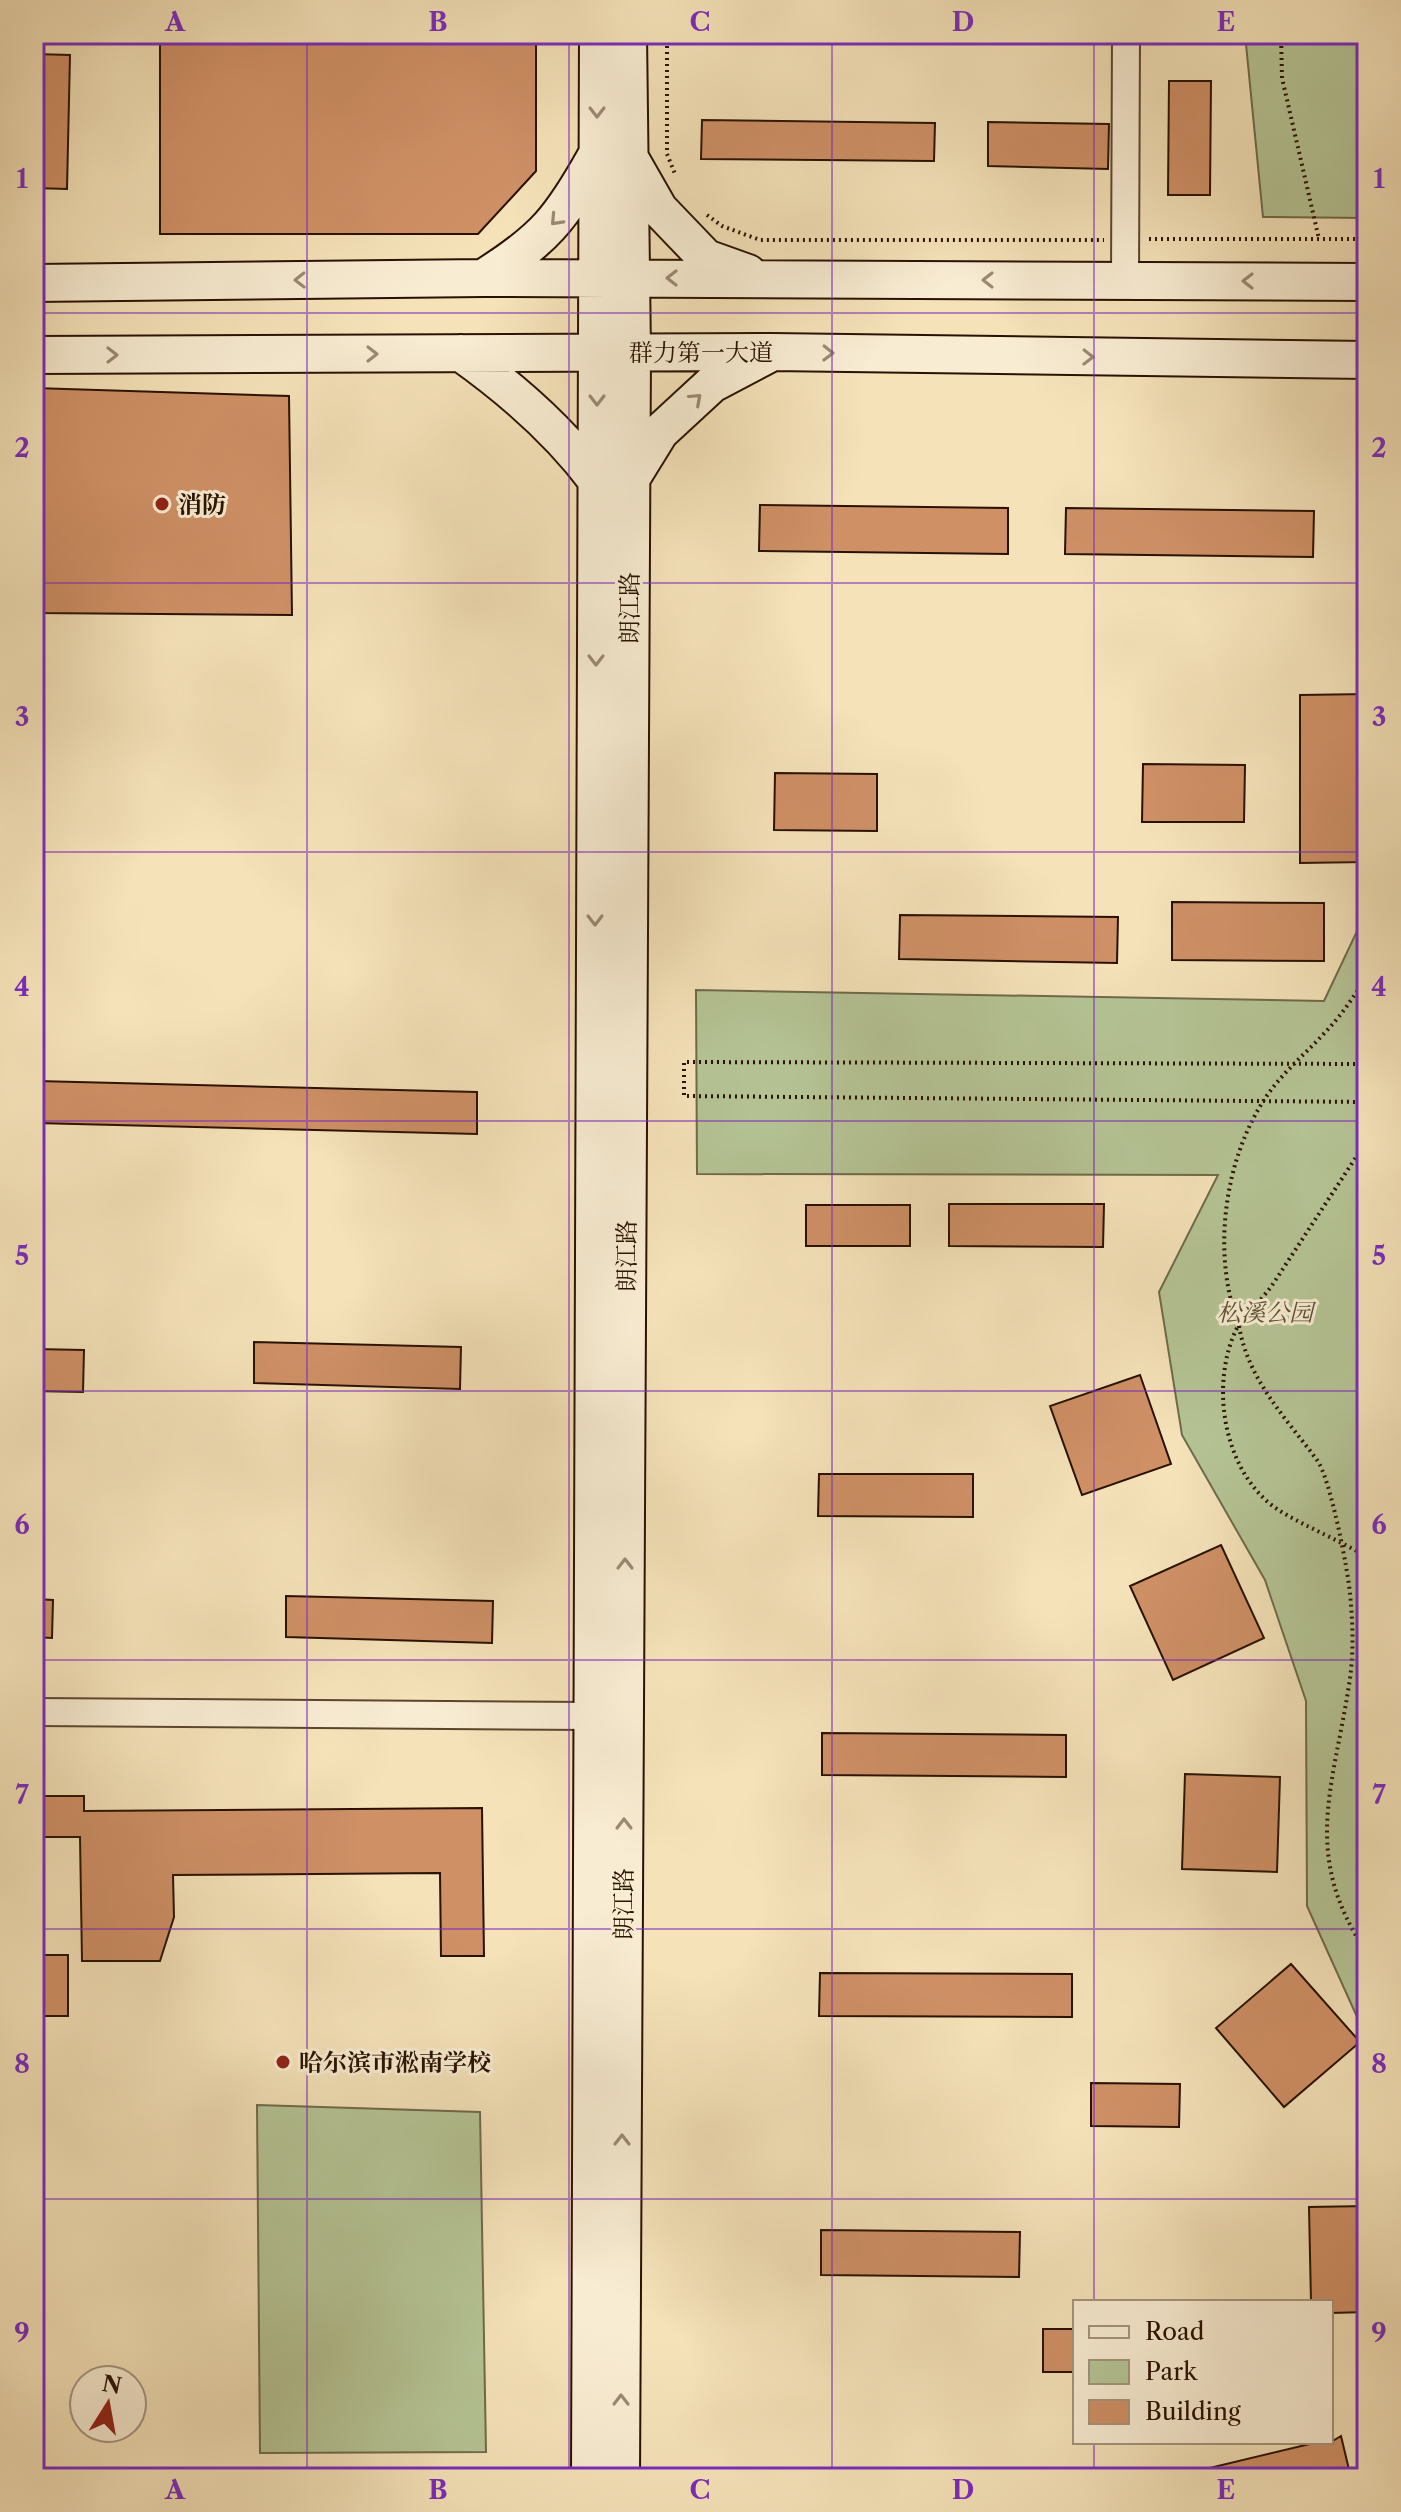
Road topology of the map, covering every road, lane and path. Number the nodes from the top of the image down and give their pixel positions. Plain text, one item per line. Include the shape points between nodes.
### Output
1 (598, 34) edge
2 (628, 34) edge
3 (667, 34) edge
4 (1126, 34) edge
5 (1281, 34) edge
6 (612, 154) junction
7 (678, 183) dead end
8 (698, 208) dead end
9 (1319, 239) junction
10 (1367, 239) edge
11 (1124, 240) junction
12 (483, 278) junction
13 (614, 278) junction
14 (764, 279) junction
15 (1125, 280) junction
16 (1367, 282) edge
17 (34, 283) edge
18 (615, 352) junction
19 (772, 352) junction
20 (461, 353) junction
21 (34, 355) edge
22 (1350, 360) edge
23 (613, 481) junction
24 (1367, 977) edge
25 (1295, 1063) junction
26 (1367, 1064) edge
27 (1264, 1100) junction
28 (1367, 1102) edge
29 (1367, 1138) edge
30 (1362, 1148) junction
31 (1367, 1207) edge
32 (1239, 1326) junction
33 (1338, 1539) junction
34 (1367, 1557) edge
35 (34, 1712) edge
36 (592, 1716) junction
37 (1367, 1953) edge
38 (590, 2478) edge
39 (621, 2478) edge

1 -> 6 main road, 朗江路
2 - 6 main road, 朗江路
3 - 7 path via 667,154
4 - 11 street
5 - 9 path via 1282,78
6 -> 12 main road via 529,249
6 - 13 main road, 朗江路
6 - 14 main road via 706,258
8 - 11 path via 722,226 760,240
9 - 10 path
9 - 11 path
11 - 15 street
12 - 13 main road
12 -> 17 main road
14 -> 13 main road
13 - 18 main road, 朗江路
15 -> 14 main road
16 -> 15 main road
18 - 19 main road, 群力第一大道
18 - 20 main road, 群力第一大道
18 - 23 main road, 朗江路
19 -> 22 main road, 群力第一大道
23 -> 19 main road via 712,384
21 -> 20 main road, 群力第一大道
20 - 23 main road
23 -> 36 main road, 朗江路
39 -> 23 main road, 朗江路
24 - 25 path via 1332,1026
25 - 26 path
25 - 27 path
25 - 27 path via 684,1062 684,1096
27 - 28 path
27 - 32 path via 1243,1145 1222,1238 1229,1300
29 - 30 path
30 - 31 path
30 - 32 path via 1271,1287
32 - 33 path via 1253,1369 1273,1405 1319,1461
32 - 33 path via 1226,1351 1222,1394 1244,1471 1280,1510
33 - 34 path
33 - 37 path via 1350,1592 1352,1651 1328,1792 1327,1846 1335,1893
35 - 36 street
36 - 38 main road, 朗江路

